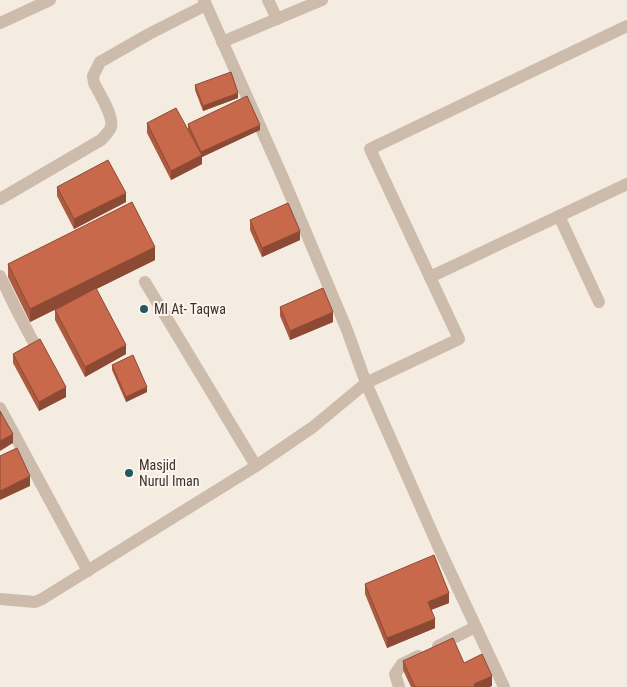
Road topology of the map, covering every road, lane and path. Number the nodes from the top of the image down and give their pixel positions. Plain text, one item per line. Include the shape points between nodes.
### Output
1 (50, 0) edge
2 (268, 0) edge
3 (322, 0) edge
4 (205, 3) edge
5 (277, 18) junction
6 (0, 23) edge
7 (627, 26) edge
8 (222, 42) junction
9 (627, 184) edge
10 (0, 199) edge
11 (559, 216) junction
12 (0, 276) edge
13 (430, 277) junction
14 (145, 282) dead end
15 (599, 302) dead end
16 (34, 343) edge
17 (366, 383) junction
18 (0, 408) edge
19 (256, 466) junction
20 (88, 571) junction
21 (0, 599) edge
22 (476, 627) junction
23 (399, 687) edge
24 (504, 687) edge

1 - 6 street
2 - 5 street
3 - 5 street
4 - 8 street
4 - 10 street via 100,62 93,76 112,120 107,134
5 - 8 street
7 - 13 street via 370,149
8 - 17 street via 283,178
9 - 11 street
11 - 13 street
11 - 15 street
12 - 16 street
13 - 17 street via 460,338
14 - 19 street
17 - 19 street via 313,427
17 - 22 street
18 - 20 street
19 - 20 street
20 - 21 street via 35,602
22 - 23 street via 402,664 394,674
22 - 24 street

